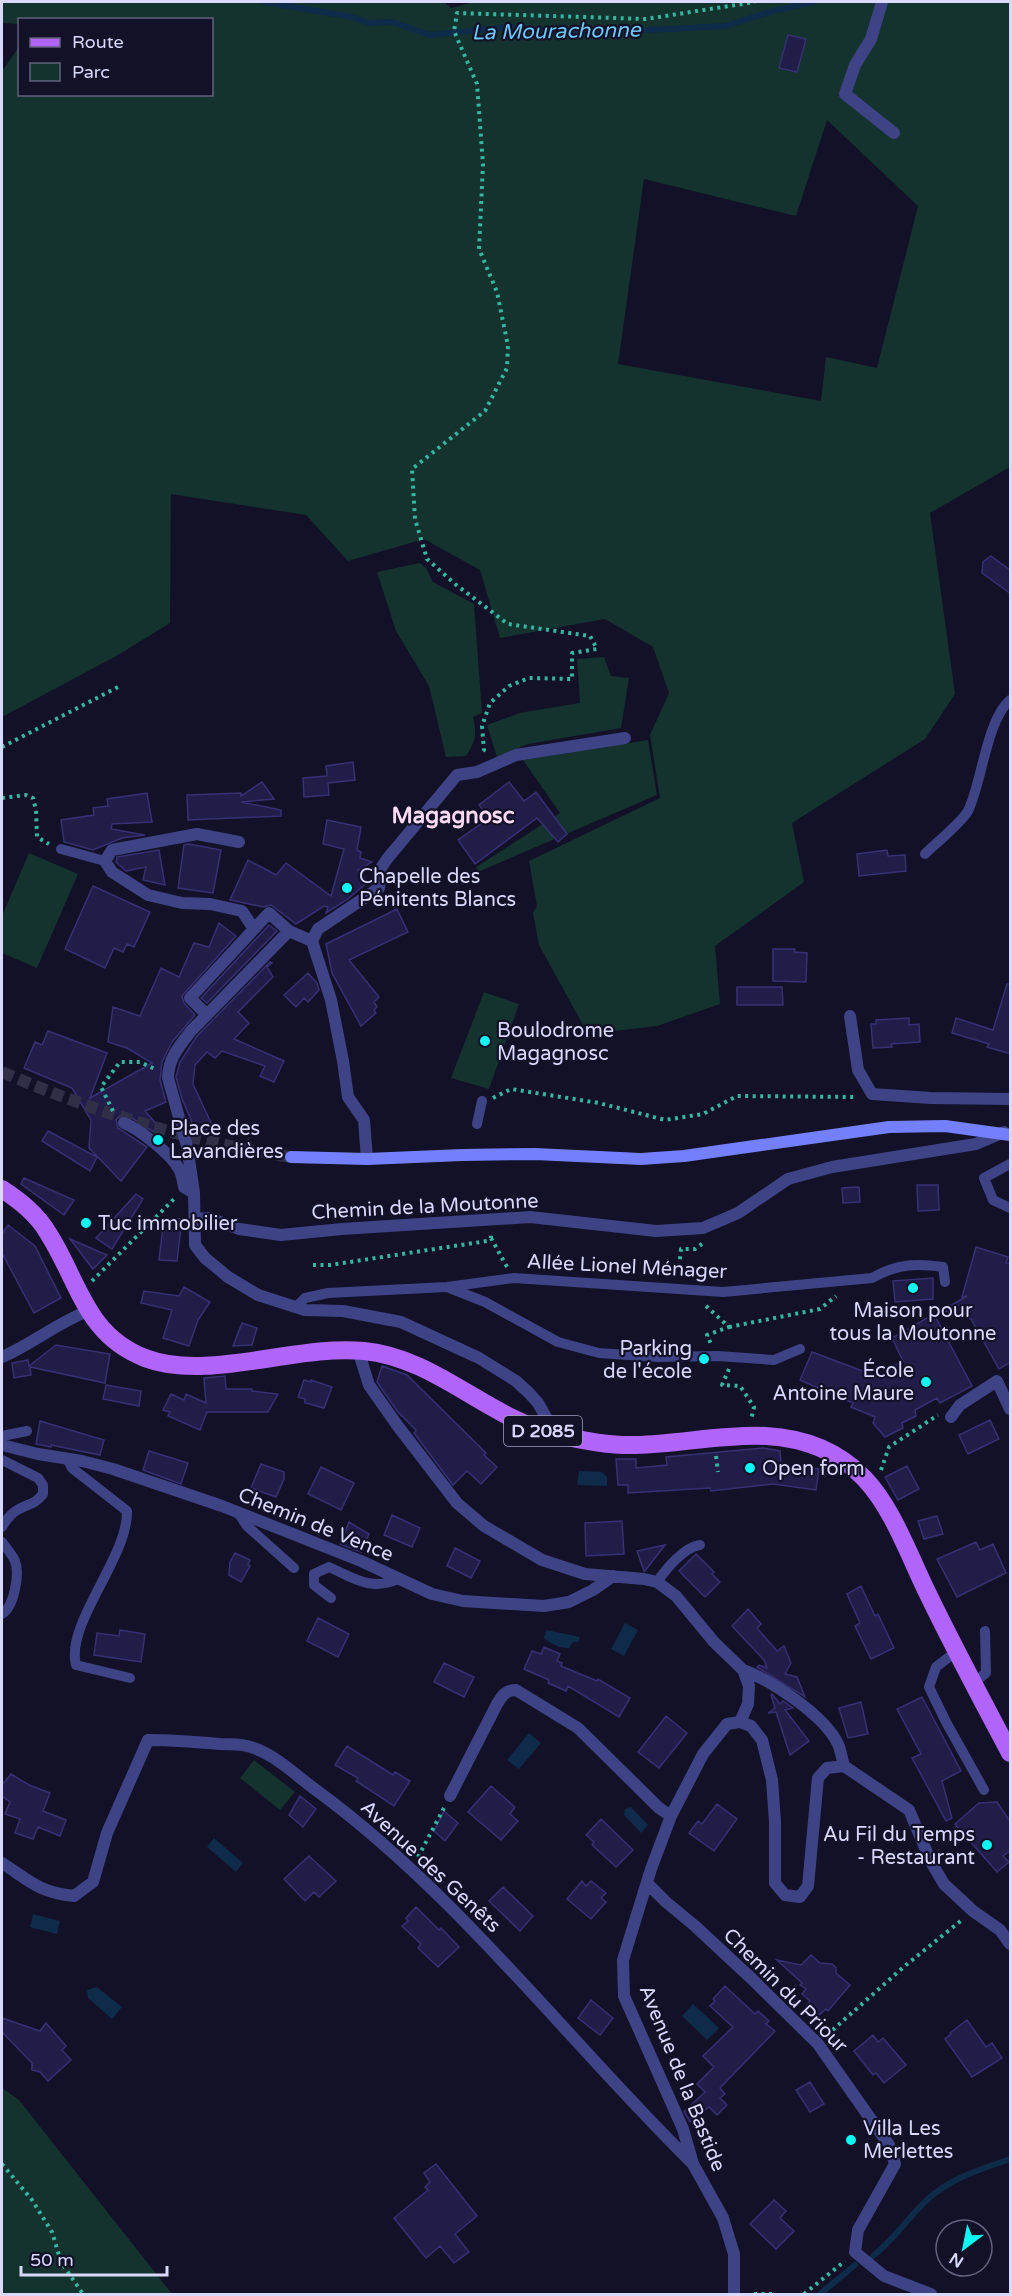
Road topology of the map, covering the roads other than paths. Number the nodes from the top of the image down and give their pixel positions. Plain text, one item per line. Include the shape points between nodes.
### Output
1 (882, 2) edge
2 (894, 133) dead end
3 (1011, 700) edge
4 (625, 738) dead end
5 (239, 842) dead end
6 (61, 849) road end
7 (925, 854) dead end
8 (105, 861) junction
9 (254, 929) junction
10 (289, 930) junction
11 (312, 940) junction
12 (207, 1015) junction
13 (850, 1016) dead end
14 (1011, 1099) edge
15 (482, 1101) dead end
16 (123, 1123) dead end
17 (477, 1124) road end
18 (1007, 1133) edge
19 (291, 1157) tunnel mouth
20 (367, 1159) junction
21 (1011, 1164) edge
22 (2, 1189) edge
23 (189, 1190) junction
24 (1011, 1208) edge
25 (194, 1219) junction
26 (945, 1282) dead end
27 (447, 1287) junction
28 (295, 1308) junction
29 (88, 1311) junction
30 (800, 1349) dead end
31 (358, 1350) junction
32 (2, 1357) edge
33 (1011, 1409) edge
34 (951, 1418) dead end
35 (27, 1431) dead end
36 (556, 1435) junction
37 (2, 1436) edge
38 (2, 1445) edge
39 (67, 1458) junction
40 (2, 1460) edge
41 (239, 1514) junction
42 (2, 1527) edge
43 (2, 1542) edge
44 (700, 1545) dead end
45 (294, 1568) dead end
46 (613, 1576) junction
47 (399, 1579) junction
48 (657, 1582) junction
49 (331, 1598) dead end
50 (2, 1614) edge
51 (986, 1631) dead end
52 (957, 1651) junction
53 (742, 1670) junction
54 (130, 1678) dead end
55 (973, 1683) junction
56 (740, 1722) junction
57 (1011, 1753) edge
58 (844, 1766) junction
59 (984, 1790) dead end
60 (450, 1797) road end
61 (671, 1816) junction
62 (2, 1863) edge
63 (648, 1884) junction
64 (1011, 1944) edge
65 (693, 2164) junction
66 (734, 2295) edge
67 (931, 2295) edge

1 - 2 street via 871,39 855,65 845,94
3 - 7 lane via 1002,708 967,813
4 - 11 street via 516,755 477,772 457,775 387,859 381,868 379,888 318,929
5 - 8 street via 197,834 112,850
6 - 8 lane
8 - 9 street via 112,873 147,895 242,911
9 - 10 street via 269,912
9 - 12 street via 190,998
10 - 11 street
10 - 12 street
11 - 20 street via 330,1000 348,1096 364,1120
12 - 23 street via 178,1047 168,1067 187,1146
13 - 14 street via 858,1070 872,1094
15 - 17 lane
16 - 23 street via 154,1142 179,1168
18 - 20 main road via 945,1126 889,1126 641,1159 535,1154
18 - 25 street, Chemin de la Moutonne via 976,1144 832,1167 788,1179 738,1213 703,1228 656,1231 530,1216 281,1235 239,1229 210,1218
19 - 20 main road
21 - 24 lane via 984,1178 993,1200
22 - 29 main road, D 2085 via 47,1230
23 - 25 street
25 - 28 street via 195,1245 205,1257 258,1295
26 - 27 lane, Allée Lionel Ménager via 943,1267 918,1263 889,1269 872,1278 723,1292 514,1278
27 - 28 lane, Allée Lionel Ménager via 328,1293 305,1298
27 - 30 lane via 485,1302 558,1342 599,1353 774,1360
28 - 36 street via 343,1311 401,1322 479,1358 529,1393
29 - 31 main road, D 2085 via 103,1332 130,1351 176,1365
29 - 32 street
31 - 36 main road, D 2085 via 388,1354 416,1365 534,1428
31 - 46 street via 369,1385 457,1503 484,1526 543,1560 585,1574
33 - 34 street via 997,1381 960,1405
35 - 37 lane
36 - 52 main road, D 2085 via 638,1445 767,1436 799,1439 831,1452 863,1477 882,1501
38 - 39 street, Chemin de Vence
39 - 41 street, Chemin de Vence via 113,1469
39 - 54 lane via 72,1468 127,1511 127,1524 86,1615 73,1655 76,1665
40 - 42 lane via 38,1478 43,1485 43,1494 36,1503 14,1512
41 - 45 lane
41 - 47 street, Chemin de Vence
43 - 50 lane via 16,1563 16,1591
44 - 48 lane via 692,1546
46 - 47 street, Chemin de Vence via 569,1602 544,1606 463,1601 432,1594
46 - 48 street
47 - 49 lane via 384,1586 365,1583 329,1567 314,1574 314,1585
48 - 53 street via 676,1596
51 - 55 lane via 986,1673
52 - 55 main road, D 2085
52 - 59 lane via 936,1667 929,1686
53 - 56 street via 749,1686 748,1704
53 - 58 street via 760,1676 816,1716 837,1742
55 - 57 main road, D 2085
56 - 58 street via 751,1726 762,1740 772,1780 775,1883 785,1895 800,1897 808,1886 818,1778 827,1768
56 - 61 street, Avenue de la Bastide via 727,1724 703,1754
58 - 64 street via 909,1810 944,1884 1000,1930
60 - 61 street via 497,1704 509,1690 516,1690 578,1728 658,1808
61 - 63 street, Avenue de la Bastide
62 - 65 street, Avenue des Genêts via 38,1888 74,1896 93,1882 108,1833 148,1740 248,1746 274,1759 358,1821 412,1869
63 - 65 street, Avenue de la Bastide via 623,1960 624,1996 683,2129
63 - 67 street, Chemin du Priour via 818,2044 889,2145 895,2164 858,2230 855,2252 884,2276
65 - 66 street, Avenue de la Bastide via 723,2218 734,2254

